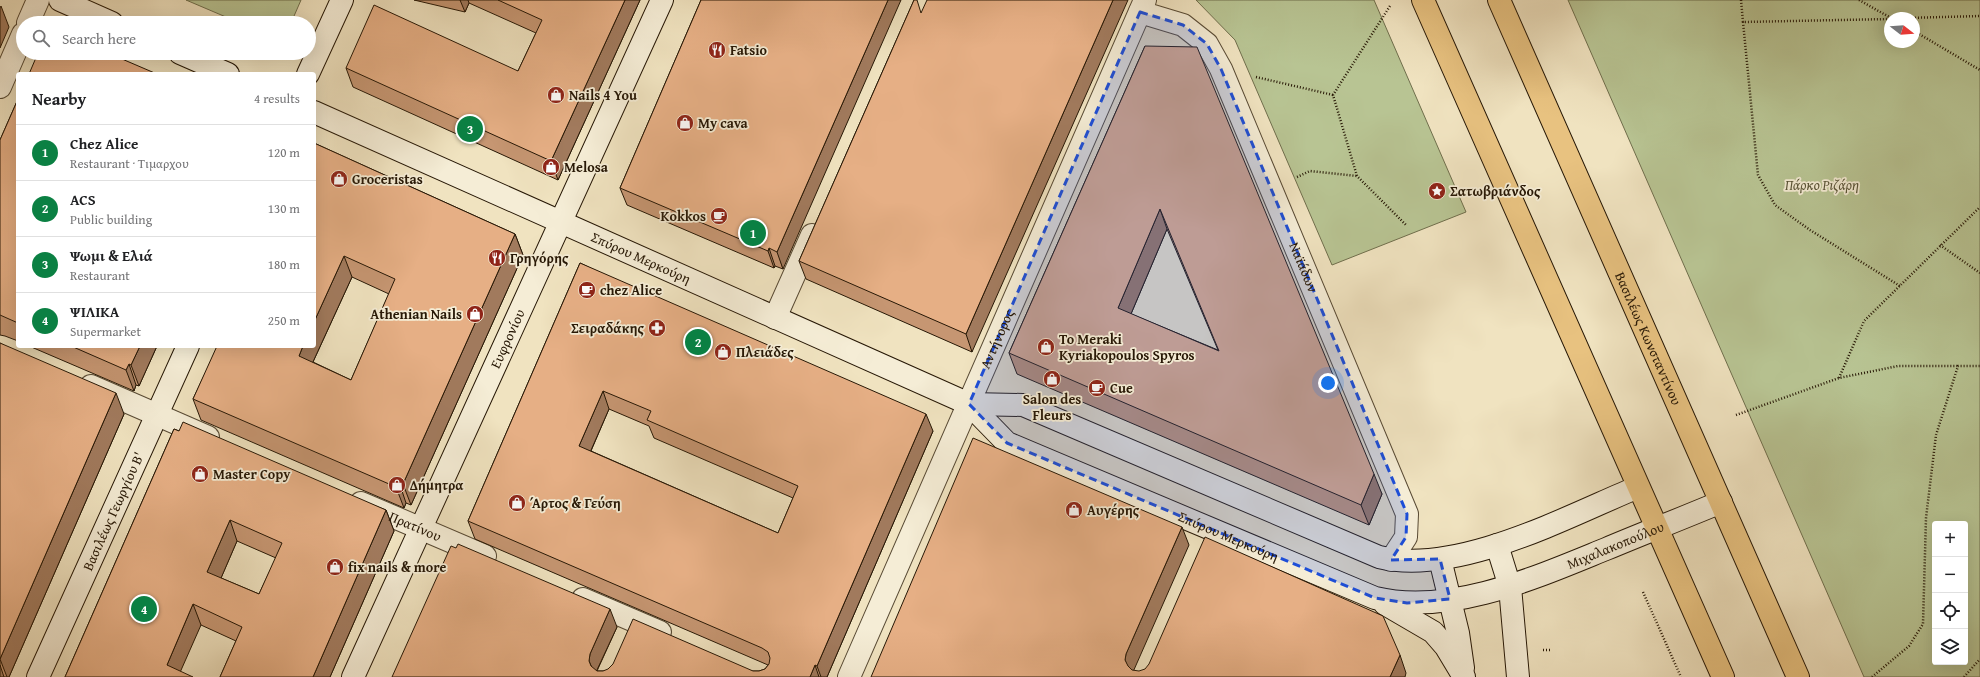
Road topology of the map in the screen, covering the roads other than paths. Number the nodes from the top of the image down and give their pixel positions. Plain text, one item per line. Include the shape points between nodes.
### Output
1 (38, 0) edge
2 (60, 0) edge
3 (342, 0) edge
4 (662, 0) edge
5 (1423, 0) edge
6 (1499, 0) edge
7 (1142, 6) edge
8 (31, 16) edge
9 (96, 16) edge
10 (16, 50) edge
11 (316, 57) edge
12 (196, 60) edge
13 (314, 60) edge
14 (223, 72) edge
15 (309, 72) edge
16 (0, 87) edge
17 (316, 113) edge
18 (821, 214) edge
19 (560, 222) junction
20 (776, 318) junction
21 (187, 348) edge
22 (72, 378) edge
23 (968, 404) junction
24 (158, 415) junction
25 (224, 443) edge
26 (1638, 487) junction
27 (341, 494) edge
28 (1721, 502) junction
29 (421, 528) junction
30 (1657, 528) junction
31 (1210, 529) junction
32 (1497, 545) junction
33 (1201, 550) edge
34 (1440, 559) junction
35 (1391, 560) junction
36 (502, 564) edge
37 (1510, 588) junction
38 (568, 592) edge
39 (1375, 598) junction
40 (1450, 599) junction
41 (633, 621) junction
42 (677, 640) edge
43 (624, 642) edge
44 (38, 677) edge
45 (353, 677) edge
46 (849, 677) edge
47 (1464, 677) edge
48 (1518, 677) edge
49 (1723, 677) edge
50 (1798, 677) edge

1 - 8 street
2 - 9 street
3 - 11 street
4 - 19 street, Ευφρονίου
5 - 26 main road
6 - 28 main road, Βασιλέως Κωνσταντίνου
7 - 23 street, Αντήνορος
7 - 35 street, Ναϊάδων via 1183,25 1207,44 1221,69 1407,514 1406,537
10 - 16 street
12 - 14 street
13 - 15 street
17 - 19 street, Σπύρου Μερκούρη
18 - 20 street
19 - 20 street, Σπύρου Μερκούρη
19 - 29 street, Ευφρονίου
20 - 23 street, Σπύρου Μερκούρη
21 - 24 street, Βασιλέως Γεωργίου Β'
22 - 24 street
23 - 31 street, Σπύρου Μερκούρη via 1007,443
23 - 35 street, Σπύρου Μερκούρη via 1023,405
23 - 46 street, Αντήνορος
24 - 25 street
24 - 44 street, Βασιλέως Γεωργίου Β'
26 - 30 main road
26 - 32 street
27 - 29 street, Πρατίνου
28 - 30 street, Μιχαλακοπούλου
28 - 50 main road, Βασιλέως Κωνσταντίνου
29 - 36 street, Πρατίνου
29 - 45 street, Ευφρονίου
30 - 37 street, Μιχαλακοπούλου
30 - 49 main road
31 - 33 street
31 - 39 street, Σπύρου Μερκούρη
32 - 34 street
32 - 37 street
34 - 35 street, Σπύρου Μερκούρη
34 - 40 street
37 - 40 street, Σπύρου Μερκούρη
37 - 48 street
38 - 41 street
39 - 40 street, Σπύρου Μερκούρη via 1394,603
39 - 47 street via 1433,632 1446,647
40 - 47 street
41 - 42 street
41 - 43 street

